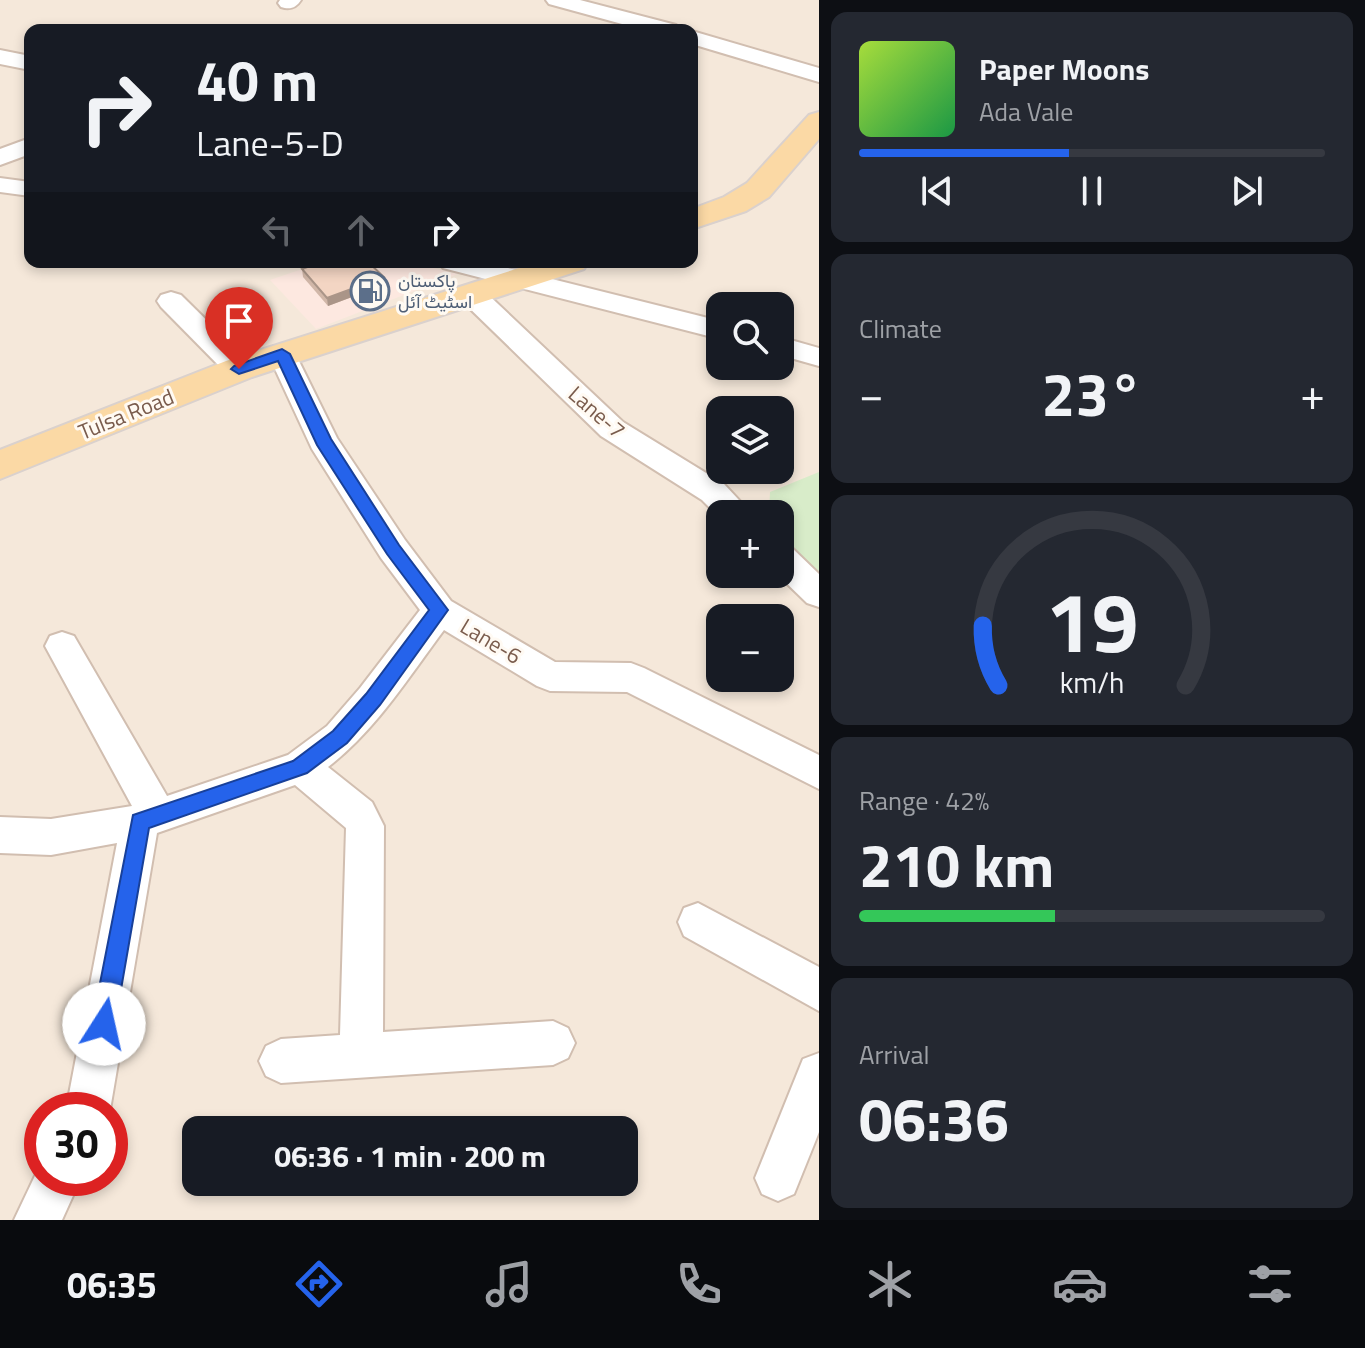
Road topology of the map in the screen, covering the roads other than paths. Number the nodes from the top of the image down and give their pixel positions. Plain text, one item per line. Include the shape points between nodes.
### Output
1 (556, 0) edge
2 (584, 0) edge
3 (641, 22) junction
4 (648, 24) edge
5 (698, 39) edge
6 (0, 57) edge
7 (24, 62) edge
8 (819, 75) edge
9 (819, 121) edge
10 (24, 148) edge
11 (0, 158) edge
12 (0, 185) edge
13 (24, 188) edge
14 (698, 218) edge
15 (498, 268) edge
16 (529, 272) edge
17 (471, 294) junction
18 (171, 301) dead end
19 (706, 326) edge
20 (794, 350) edge
21 (282, 354) junction
22 (819, 357) edge
23 (239, 369) junction
24 (0, 465) edge
25 (721, 500) edge
26 (794, 570) edge
27 (819, 594) edge
28 (439, 610) junction
29 (62, 646) dead end
30 (300, 767) junction
31 (819, 773) edge
32 (149, 819) junction
33 (0, 835) edge
34 (698, 922) dead end
35 (819, 990) edge
36 (553, 1043) dead end
37 (361, 1056) junction
38 (281, 1061) dead end
39 (819, 1075) edge
40 (92, 1092) edge
41 (778, 1178) dead end
42 (49, 1196) edge
43 (37, 1219) edge

1 - 3 street
2 - 3 street
3 - 4 street
5 - 8 street
6 - 7 street
9 - 14 main road via 758,190
10 - 11 street
12 - 13 street
15 - 16 street
16 - 17 main road, Tulsa Road
16 - 19 street
17 - 21 main road, Tulsa Road
17 - 25 street, Lane-7 via 612,429
18 - 23 street
20 - 22 street
21 - 23 main road, Tulsa Road
21 - 28 street, Lane-6 via 323,441
23 - 24 main road, Tulsa Road
26 - 27 street
28 - 30 street via 340,737
28 - 31 street, Lane-6 via 550,676 631,678
29 - 32 street
30 - 32 street
30 - 37 street via 358,814 365,826
32 - 33 street via 51,837
32 - 40 street
34 - 35 street
36 - 37 street
37 - 38 street
39 - 41 street
42 - 43 street

